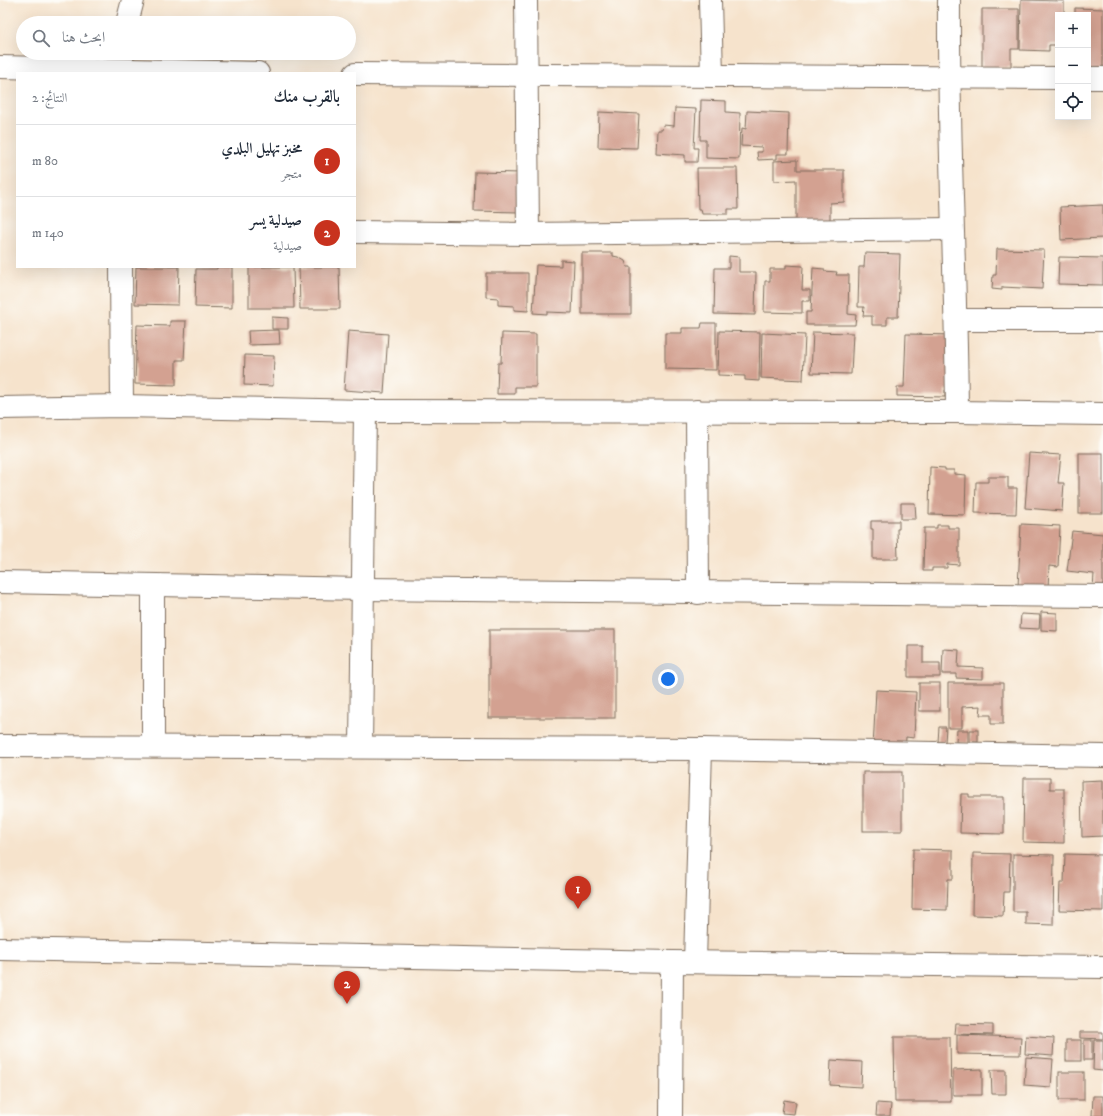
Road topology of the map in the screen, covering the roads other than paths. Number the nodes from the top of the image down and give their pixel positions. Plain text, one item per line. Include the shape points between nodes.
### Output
1 (133, 0) edge
2 (526, 0) edge
3 (710, 0) edge
4 (948, 0) edge
5 (129, 16) edge
6 (119, 65) edge
7 (0, 67) edge
8 (241, 72) edge
9 (356, 74) edge
10 (525, 75) junction
11 (712, 76) junction
12 (948, 78) junction
13 (1055, 78) edge
14 (1091, 78) edge
15 (1103, 78) edge
16 (952, 229) junction
17 (356, 232) edge
18 (528, 234) junction
19 (121, 268) edge
20 (956, 320) junction
21 (1103, 320) edge
22 (122, 406) junction
23 (0, 408) edge
24 (365, 411) junction
25 (696, 412) junction
26 (957, 412) junction
27 (1103, 414) edge
28 (0, 582) edge
29 (152, 585) junction
30 (362, 590) junction
31 (698, 593) junction
32 (1103, 596) edge
33 (0, 746) edge
34 (153, 746) junction
35 (361, 747) junction
36 (701, 748) junction
37 (1103, 756) edge
38 (0, 949) edge
39 (672, 962) junction
40 (695, 962) junction
41 (1103, 967) edge
42 (671, 1116) edge

1 - 5 street
2 - 10 street
3 - 11 street
4 - 12 street
6 - 7 street
6 - 8 street
9 - 10 street
10 - 11 street
10 - 18 street
11 - 12 street
12 - 13 street
12 - 16 street
14 - 15 street
16 - 18 street
16 - 20 street
17 - 18 street
19 - 22 street
20 - 21 street
20 - 26 street
22 - 23 street
22 - 24 street
24 - 25 street
24 - 30 street
25 - 26 street
25 - 31 street
26 - 27 street
28 - 29 street
29 - 30 street
29 - 34 street
30 - 31 street
30 - 35 street
31 - 32 street
33 - 34 street
34 - 35 street
35 - 36 street
36 - 37 street
36 - 40 street
38 - 39 street
39 - 40 street
39 - 42 street
40 - 41 street

